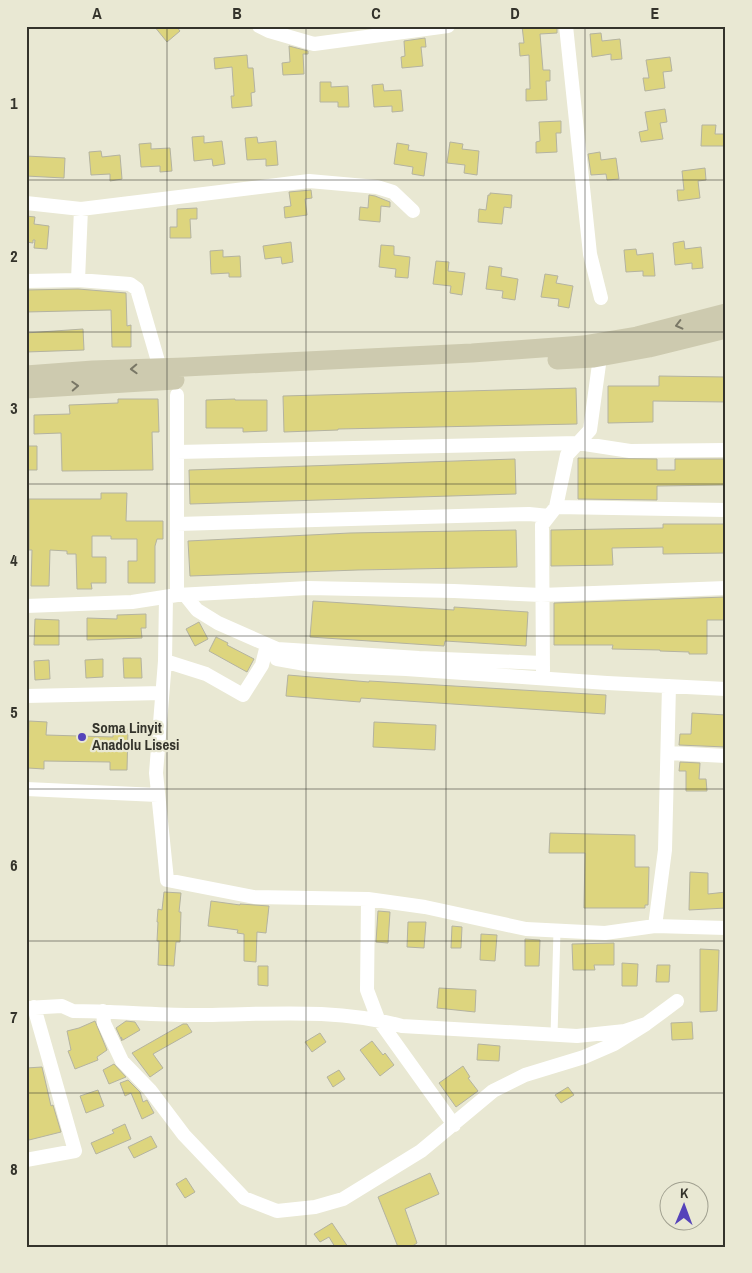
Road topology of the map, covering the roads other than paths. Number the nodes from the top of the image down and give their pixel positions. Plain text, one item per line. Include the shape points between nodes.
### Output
1 (259, 26) edge
2 (448, 26) edge
3 (566, 26) edge
4 (26, 203) edge
5 (81, 209) junction
6 (413, 211) dead end
7 (78, 280) junction
8 (26, 281) edge
9 (601, 298) dead end
10 (726, 313) edge
11 (726, 328) edge
12 (600, 357) junction
13 (160, 368) junction
14 (26, 375) edge
15 (26, 389) edge
16 (177, 395) dead end
17 (578, 443) junction
18 (726, 450) edge
19 (177, 452) junction
20 (726, 510) edge
21 (552, 512) junction
22 (176, 524) junction
23 (726, 588) edge
24 (541, 595) junction
25 (176, 596) junction
26 (26, 606) edge
27 (272, 647) junction
28 (165, 661) junction
29 (542, 663) junction
30 (543, 679) junction
31 (669, 686) junction
32 (726, 689) edge
33 (162, 693) junction
34 (26, 696) edge
35 (668, 753) junction
36 (726, 756) edge
37 (26, 789) edge
38 (158, 795) junction
39 (368, 899) junction
40 (655, 926) junction
41 (726, 928) edge
42 (557, 931) junction
43 (677, 1001) dead end
44 (30, 1008) edge
45 (102, 1011) junction
46 (378, 1019) junction
47 (646, 1024) junction
48 (554, 1035) junction
49 (454, 1125) junction
50 (26, 1160) edge

1 - 2 street via 314,44
3 - 9 street via 590,254
4 - 5 street
5 - 6 street via 309,181 377,187 394,192
5 - 7 street
7 - 8 street
7 - 13 street via 130,284 136,290
10 -> 13 main road via 638,336 583,345
11 - 12 main road
15 -> 12 main road
12 - 17 street via 590,430
13 -> 14 main road
16 - 19 street
17 - 18 street via 630,451
17 - 19 street
17 - 21 street via 567,455
19 - 22 street
20 - 21 street
21 - 22 street
21 - 24 street via 542,525
22 - 25 street
23 - 24 street
24 - 25 street via 308,588
24 - 29 street
25 - 26 street via 132,602
25 - 27 street via 218,622
25 - 28 street
27 - 28 street via 243,695 206,674
27 - 29 street
27 - 30 street via 277,659 311,665
28 - 33 street
29 - 30 street
30 - 31 street
31 - 32 street
31 - 35 street
33 - 34 street
33 - 38 street via 156,773
35 - 36 street
35 - 40 street via 665,850
37 - 38 street
38 - 39 street via 167,880 254,897
39 - 42 street via 425,907 526,929
39 - 46 street via 367,990
40 - 41 street
40 - 42 street via 604,932
42 - 48 lane
43 - 47 street
44 - 45 street via 62,1006 73,1011
44 - 50 street via 75,1151
45 - 46 street via 190,1015 295,1012
45 - 49 street via 104,1023 122,1061 150,1090 184,1135 244,1198 277,1212 344,1199 421,1151
46 - 48 street via 402,1026
46 - 49 street
47 - 48 street via 625,1031
47 - 49 street via 592,1054 525,1075 492,1091

